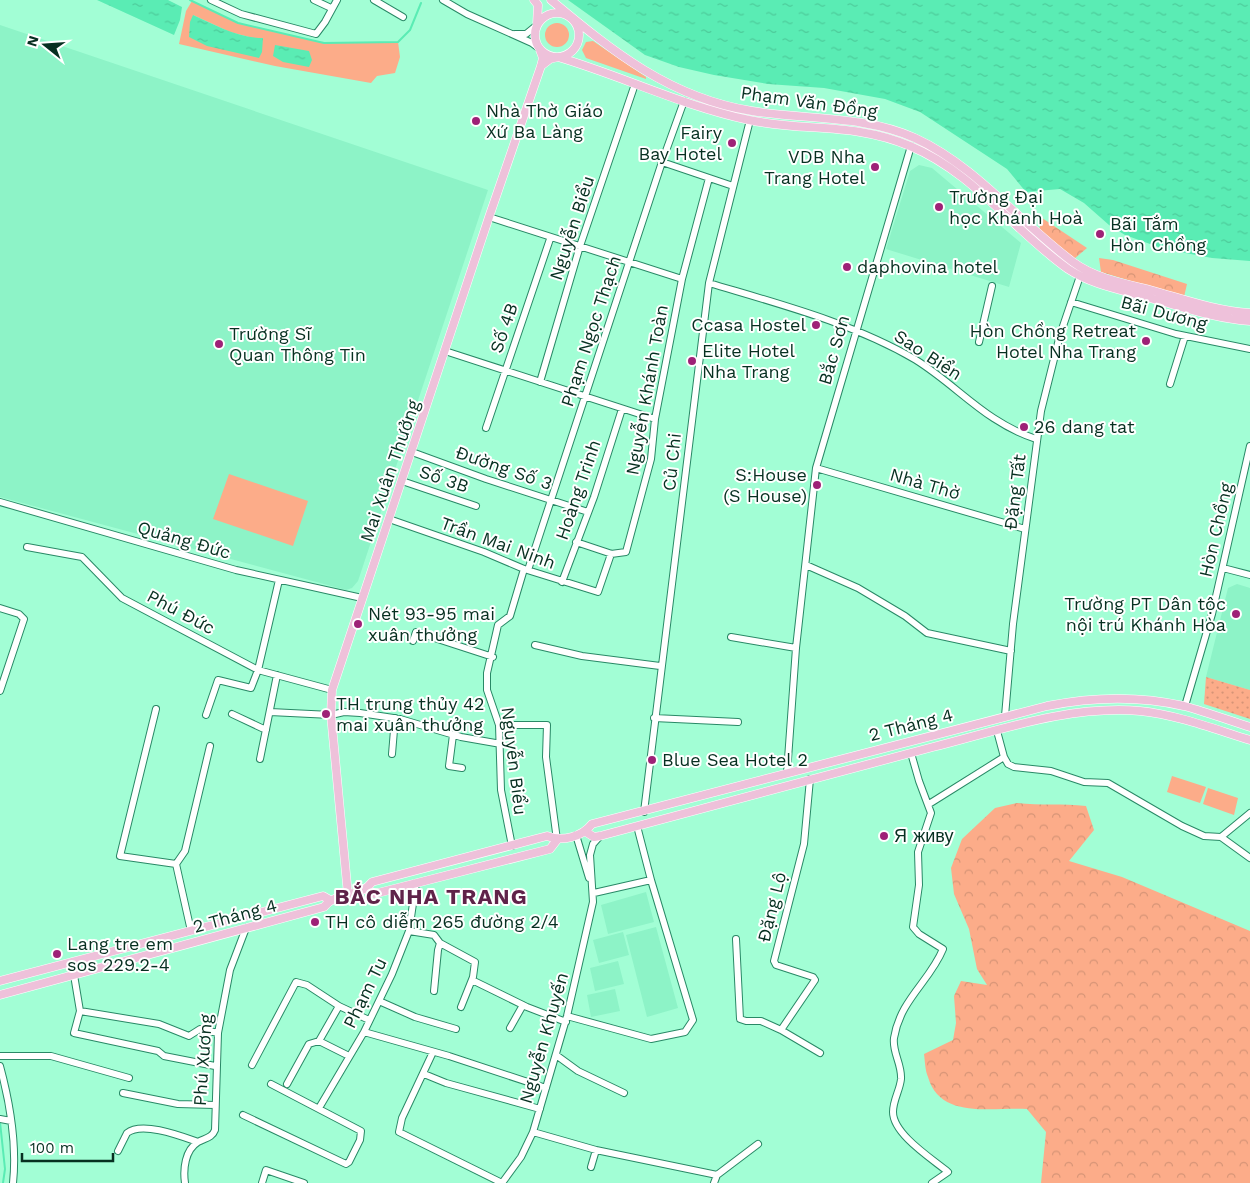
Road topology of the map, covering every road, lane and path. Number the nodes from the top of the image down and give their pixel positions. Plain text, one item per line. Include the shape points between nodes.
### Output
1 (211, 0) edge
2 (314, 0) edge
3 (336, 0) edge
4 (374, 0) edge
5 (443, 0) edge
6 (534, 0) edge
7 (551, 0) edge
8 (331, 8) junction
9 (403, 17) dead end
10 (571, 18) junction
11 (537, 25) junction
12 (511, 33) junction
13 (540, 50) junction
14 (558, 57) junction
15 (542, 66) junction
16 (635, 84) junction
17 (684, 102) junction
18 (752, 111) junction
19 (750, 120) junction
20 (914, 138) junction
21 (911, 146) junction
22 (662, 162) junction
23 (709, 178) junction
24 (733, 186) junction
25 (489, 217) junction
26 (550, 239) junction
27 (580, 246) junction
28 (630, 263) junction
29 (1082, 272) junction
30 (682, 279) junction
31 (709, 283) junction
32 (992, 286) dead end
33 (1071, 302) junction
34 (1250, 313) edge
35 (1250, 321) edge
36 (855, 332) junction
37 (1185, 336) junction
38 (979, 342) dead end
39 (1250, 349) edge
40 (445, 351) junction
41 (505, 372) junction
42 (540, 382) junction
43 (1170, 384) dead end
44 (585, 398) junction
45 (622, 409) junction
46 (655, 419) junction
47 (486, 428) dead end
48 (1036, 439) junction
49 (1250, 446) edge
50 (412, 452) junction
51 (816, 468) junction
52 (402, 481) junction
53 (550, 500) junction
54 (0, 502) edge
55 (476, 506) dead end
56 (588, 512) junction
57 (389, 519) junction
58 (1025, 529) junction
59 (576, 542) junction
60 (27, 547) dead end
61 (612, 554) junction
62 (806, 565) junction
63 (1223, 568) junction
64 (526, 570) junction
65 (1250, 575) edge
66 (279, 580) junction
67 (562, 582) junction
68 (362, 598) junction
69 (0, 608) edge
70 (731, 637) dead end
71 (413, 641) dead end
72 (535, 645) dead end
73 (796, 648) junction
74 (1011, 651) junction
75 (492, 657) junction
76 (660, 666) junction
77 (258, 670) junction
78 (277, 675) junction
79 (332, 690) junction
80 (0, 691) edge
81 (1185, 706) junction
82 (156, 709) dead end
83 (270, 712) junction
84 (232, 714) dead end
85 (206, 715) dead end
86 (332, 715) junction
87 (1005, 716) junction
88 (1175, 717) junction
89 (395, 718) junction
90 (654, 718) junction
91 (738, 722) dead end
92 (499, 725) junction
93 (1250, 727) edge
94 (1008, 728) junction
95 (266, 730) junction
96 (997, 731) junction
97 (453, 735) junction
98 (1250, 740) edge
99 (501, 744) junction
100 (210, 746) dead end
101 (911, 753) junction
102 (392, 754) dead end
103 (1004, 757) junction
104 (260, 759) dead end
105 (462, 768) dead end
106 (786, 773) junction
107 (810, 779) junction
108 (786, 785) junction
109 (929, 804) junction
110 (644, 812) junction
111 (1249, 817) edge
112 (637, 826) junction
113 (586, 832) junction
114 (576, 835) junction
115 (600, 836) junction
116 (1221, 837) junction
117 (556, 840) junction
118 (512, 846) junction
119 (1250, 858) edge
120 (176, 864) junction
121 (651, 880) junction
122 (416, 883) junction
123 (367, 890) junction
124 (594, 893) junction
125 (348, 895) junction
126 (330, 900) junction
127 (246, 928) junction
128 (191, 931) junction
129 (409, 931) junction
130 (736, 939) dead end
131 (440, 943) junction
132 (74, 974) junction
133 (472, 980) junction
134 (0, 981) edge
135 (434, 991) dead end
136 (0, 995) edge
137 (379, 1001) junction
138 (523, 1005) junction
139 (339, 1006) junction
140 (461, 1007) dead end
141 (80, 1011) junction
142 (566, 1019) junction
143 (369, 1020) junction
144 (510, 1028) dead end
145 (456, 1029) dead end
146 (781, 1030) junction
147 (364, 1032) junction
148 (218, 1033) junction
149 (319, 1041) junction
150 (433, 1052) junction
151 (820, 1053) dead end
152 (556, 1055) junction
153 (0, 1056) edge
154 (349, 1056) junction
155 (0, 1066) edge
156 (215, 1066) junction
157 (252, 1066) dead end
158 (424, 1074) junction
159 (129, 1078) dead end
160 (271, 1084) dead end
161 (287, 1084) dead end
162 (546, 1088) junction
163 (123, 1093) dead end
164 (624, 1093) dead end
165 (215, 1105) junction
166 (319, 1108) junction
167 (540, 1109) junction
168 (243, 1115) dead end
169 (0, 1119) edge
170 (11, 1121) junction
171 (533, 1132) junction
172 (198, 1142) junction
173 (758, 1144) dead end
174 (596, 1150) junction
175 (118, 1151) dead end
176 (591, 1168) dead end
177 (717, 1175) junction
178 (13, 1183) edge
179 (185, 1183) edge
180 (262, 1183) edge
181 (304, 1183) edge
182 (502, 1183) edge
183 (714, 1183) edge
184 (932, 1183) edge

1 - 8 street via 241,14 316,34
2 - 8 street
3 - 8 street
4 - 9 street
5 - 12 street
6 - 11 main road via 538,5
7 - 10 main road, Phạm Văn Đồng
10 - 11 main road via 552,14
10 - 14 main road via 578,29 578,42 570,53
10 - 18 main road, Phạm Văn Đồng via 646,72 710,100
11 - 12 street via 526,34
11 - 13 main road via 535,38
12 - 13 street
13 - 14 main road
13 - 15 main road, Mai Xuân Thưởng
14 - 15 main road
14 - 16 main road, Phạm Văn Đồng
15 - 25 main road, Mai Xuân Thưởng
16 - 17 main road, Phạm Văn Đồng
16 - 27 street, Nguyễn Biểu
17 - 19 main road, Phạm Văn Đồng
17 - 22 street, Phạm Ngọc Thạch
18 - 19 main road
18 - 20 main road, Phạm Văn Đồng via 848,120
19 - 21 main road, Phạm Văn Đồng via 847,128
19 - 24 street, Củ Chi
20 - 21 main road
20 - 29 main road, Phạm Văn Đồng via 960,165
21 - 29 main road, Phạm Văn Đồng via 953,170 1045,250
21 - 36 street, Bắc Sơn
22 - 23 street
22 - 28 street, Phạm Ngọc Thạch
23 - 24 street
23 - 30 street, Nguyễn Khánh Toàn
24 - 31 street, Củ Chi
25 - 26 street
25 - 40 main road, Mai Xuân Thưởng
26 - 27 street
26 - 41 street, Số 4B
27 - 28 street
27 - 42 street, Nguyễn Biểu
28 - 30 street
28 - 44 street, Phạm Ngọc Thạch
29 - 33 street, Đặng Tất
29 - 34 main road, Phạm Văn Đồng via 1210,307
29 - 35 main road, Phạm Văn Đồng via 1110,287 1214,316
30 - 46 street, Nguyễn Khánh Toàn
31 - 36 street, Sao Biển via 813,314
31 - 76 street, Củ Chi
32 - 38 street
33 - 37 street, Bãi Dương
33 - 48 street, Đặng Tất via 1047,382
36 - 48 street, Sao Biển via 915,360 982,413
36 - 51 street, Bắc Sơn
37 - 39 street, Bãi Dương
37 - 43 street
40 - 41 street
40 - 50 main road, Mai Xuân Thưởng
41 - 42 street
41 - 47 street, Số 4B
42 - 44 street
44 - 45 street
44 - 53 street, Phạm Ngọc Thạch
45 - 46 street
45 - 56 street, Hoàng Trinh
46 - 61 street, Nguyễn Khánh Toàn via 651,458 628,548 623,554
48 - 58 street, Đặng Tất
49 - 63 street, Hòn Chồng
50 - 52 main road, Mai Xuân Thưởng
50 - 53 street, Đường Số 3
51 - 58 street, Nhà Thờ
51 - 62 street, Bắc Sơn
52 - 55 street, Số 3B
52 - 57 main road, Mai Xuân Thưởng
53 - 56 street, Đường Số 3
53 - 64 street, Phạm Ngọc Thạch
54 - 66 street, Quảng Đức
56 - 59 street, Hoàng Trinh
57 - 64 street, Trần Mai Ninh
57 - 68 main road, Mai Xuân Thưởng
58 - 74 street, Đặng Tất
59 - 61 street
59 - 67 street, Hoàng Trinh
60 - 77 street, Phú Đức via 82,557 122,598
61 - 67 street, Trần Mai Ninh via 598,592
62 - 73 street, Bắc Sơn
62 - 74 street via 858,588 905,616 926,633
63 - 65 street
63 - 81 street, Hòn Chồng
64 - 67 street, Trần Mai Ninh
64 - 75 street, Nguyễn Biểu via 510,616 498,625
66 - 68 street, Quảng Đức
66 - 77 street
68 - 79 main road, Mai Xuân Thưởng
69 - 80 street via 19,614 24,620
70 - 73 street
71 - 75 street via 416,632
72 - 76 street via 582,656
73 - 106 street, Bắc Sơn
74 - 87 street, Đặng Tất
75 - 92 street, Nguyễn Biểu via 487,673 487,690
76 - 90 street, Củ Chi
77 - 78 street, Phú Đức
77 - 85 street via 251,688 218,680
78 - 79 street, Phú Đức
78 - 83 street
79 - 86 main road, Mai Xuân Thưởng
81 - 87 main road, 2 Tháng 4 via 1115,698 1068,702
81 - 88 main road
81 - 93 main road, 2 Tháng 4
82 - 120 street via 120,856
83 - 86 street
83 - 95 street
84 - 95 street
86 - 89 street via 344,712
86 - 125 main road, Mai Xuân Thưởng
87 - 94 main road
87 - 106 main road, 2 Tháng 4
88 - 94 main road, 2 Tháng 4 via 1140,711 1082,712
88 - 98 main road, 2 Tháng 4
89 - 97 street
89 - 102 street
90 - 91 street
90 - 110 street, Củ Chi
92 - 99 street, Nguyễn Biểu
92 - 117 street via 547,725 546,757
94 - 96 main road, 2 Tháng 4
95 - 104 street
96 - 101 main road, 2 Tháng 4
96 - 103 street
97 - 99 street
97 - 105 street via 448,766
99 - 118 street, Nguyễn Biểu via 501,790
100 - 120 street via 185,851
101 - 107 main road, 2 Tháng 4
101 - 109 street
103 - 109 street
103 - 116 street via 1014,767 1051,771 1084,782 1108,783 1182,826 1204,836
106 - 108 main road
106 - 110 main road, 2 Tháng 4
107 - 108 main road, 2 Tháng 4
107 - 146 street, Đặng Lộ via 804,844 774,961 776,966 815,980
108 - 112 main road, 2 Tháng 4
109 - 184 street via 930,821 918,852 919,885 913,923 919,934 943,948 911,994 898,1024 894,1045 901,1079 893,1111 895,1123 902,1134 948,1172
110 - 113 main road, 2 Tháng 4 via 592,824
111 - 116 street
112 - 115 main road, 2 Tháng 4
112 - 121 street
113 - 114 main road, 2 Tháng 4
113 - 115 main road via 594,837
114 - 117 main road, 2 Tháng 4
114 - 124 street, Nguyễn Khuyến
115 - 124 street, Nguyễn Khuyến via 590,855
116 - 119 street
117 - 118 main road, 2 Tháng 4 via 547,836
117 - 122 main road, 2 Tháng 4 via 550,849
118 - 123 main road, 2 Tháng 4 via 372,882
120 - 128 street
121 - 124 street
121 - 142 street via 692,1025 685,1032 651,1039
122 - 123 main road, 2 Tháng 4 via 374,894
122 - 129 street, Phạm Tu
123 - 125 main road, 2 Tháng 4
124 - 142 street, Nguyễn Khuyến
125 - 126 main road, 2 Tháng 4
126 - 127 main road, 2 Tháng 4 via 324,907
126 - 128 main road, 2 Tháng 4 via 322,896
127 - 132 main road, 2 Tháng 4
127 - 148 street, Phú Xương via 230,970
128 - 134 main road, 2 Tháng 4
129 - 131 street via 434,935
129 - 137 street, Phạm Tu
130 - 146 street, Đặng Lộ via 740,1019 761,1021
131 - 133 street via 475,962
131 - 135 street
132 - 136 main road, 2 Tháng 4
132 - 141 street
133 - 138 street
133 - 140 street
137 - 143 street, Phạm Tu
137 - 145 street via 414,1017
138 - 142 street
138 - 144 street
139 - 143 street
139 - 149 street
139 - 157 street via 307,985 294,983
141 - 148 street via 159,1024 189,1036 200,1029
141 - 156 street via 74,1033
142 - 152 street, Nguyễn Khuyến
143 - 147 street, Phạm Tu
146 - 151 street
147 - 150 street
147 - 154 street, Phạm Tu
148 - 156 street, Phú Xương
149 - 154 street
149 - 161 street via 309,1044
150 - 158 street
150 - 162 street
152 - 162 street, Nguyễn Khuyến
152 - 164 street
153 - 159 street via 51,1056
154 - 166 street, Phạm Tu
155 - 170 street
156 - 165 street, Phú Xương
158 - 167 street
158 - 182 street via 404,1112 399,1132
160 - 166 street
162 - 167 street, Nguyễn Khuyến
163 - 165 street via 178,1104
165 - 172 street, Phú Xương via 213,1134
166 - 168 street via 361,1132 346,1164
167 - 171 street, Nguyễn Khuyến
169 - 170 street
170 - 178 street
171 - 174 street
171 - 182 street, Nguyễn Khuyến via 521,1157
172 - 175 street via 138,1128 127,1133
172 - 179 street, Phú Xương via 186,1160
173 - 177 street
174 - 176 street
174 - 177 street
177 - 183 street
180 - 181 street via 266,1170

